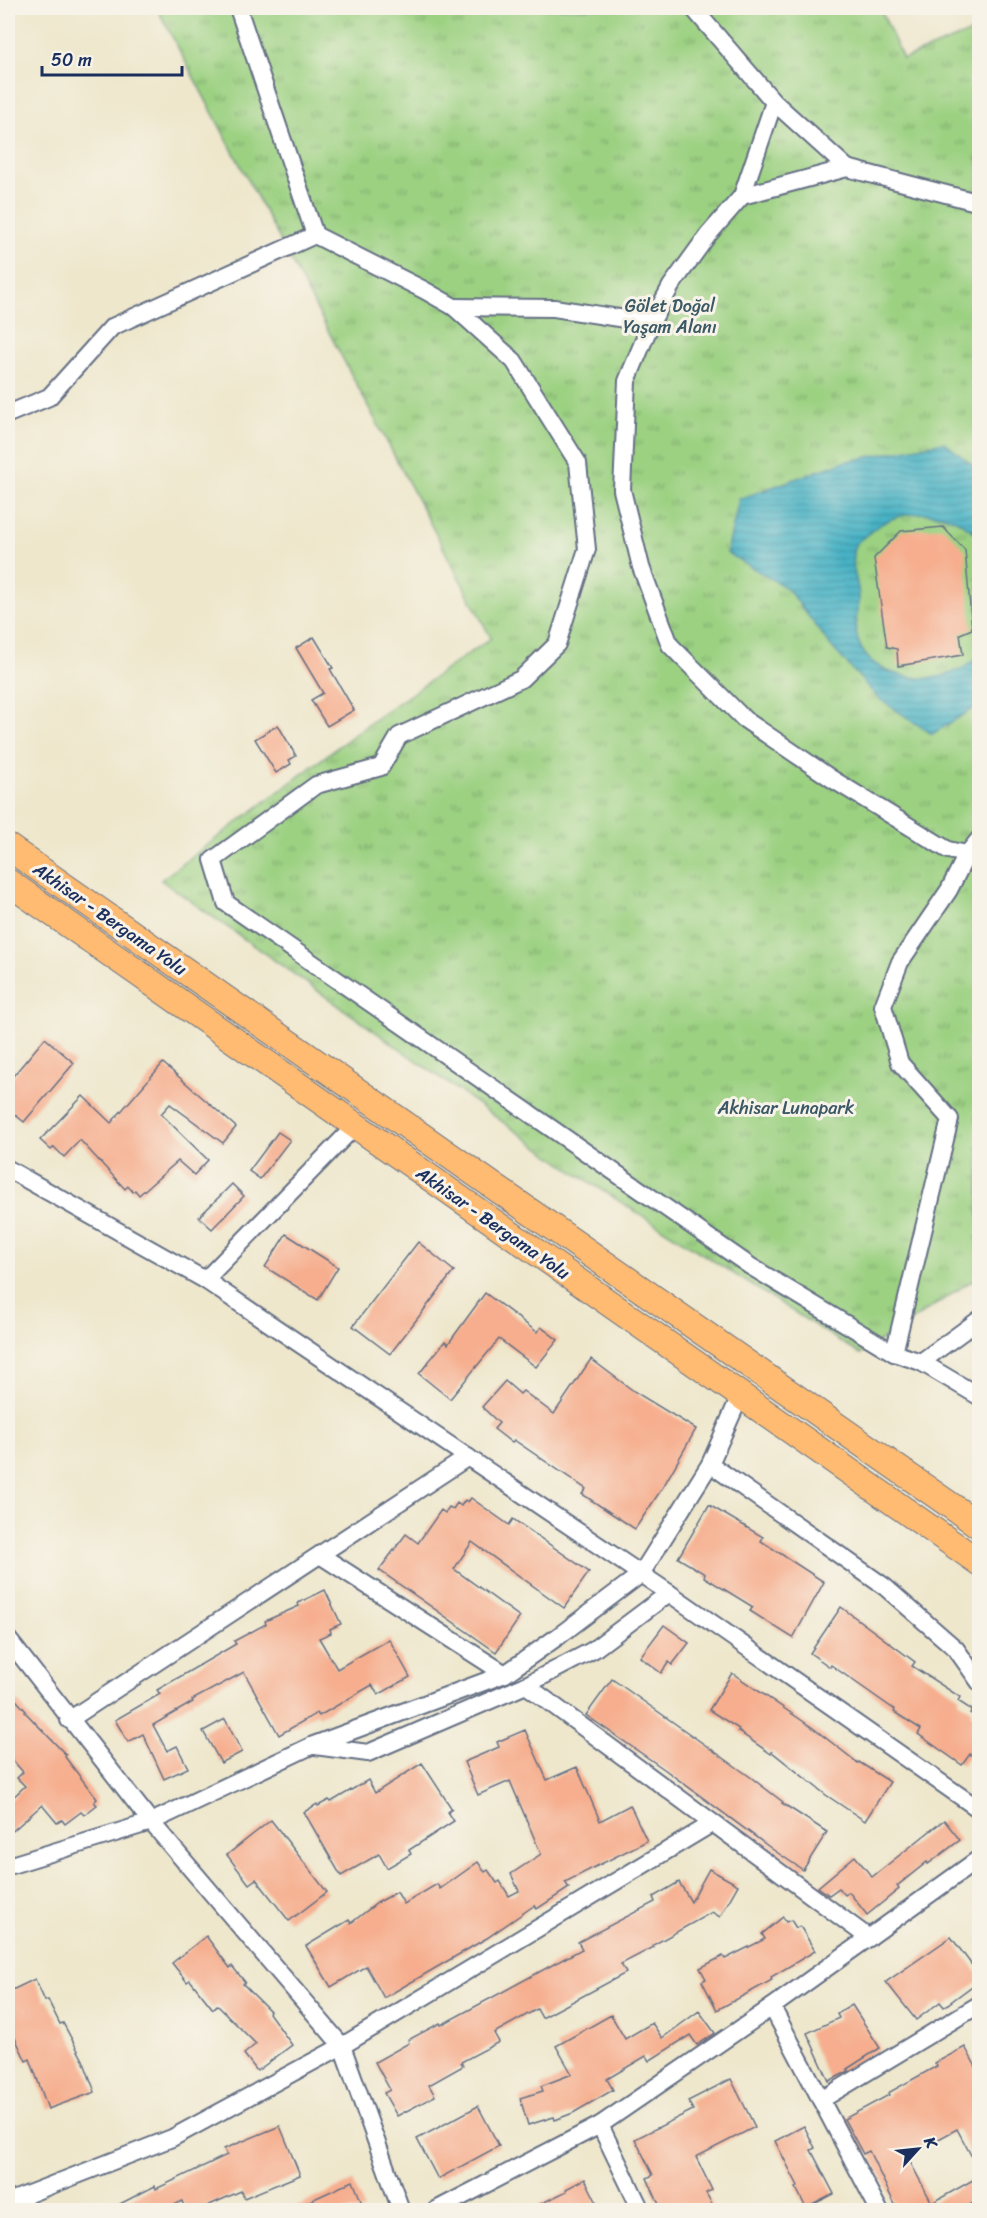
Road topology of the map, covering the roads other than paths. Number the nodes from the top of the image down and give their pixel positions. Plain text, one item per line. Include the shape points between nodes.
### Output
1 (238, 8) edge
2 (693, 8) edge
3 (774, 102) junction
4 (847, 168) junction
5 (742, 196) junction
6 (980, 203) edge
7 (315, 235) junction
8 (454, 307) junction
9 (651, 322) junction
10 (8, 414) edge
11 (980, 838) edge
12 (8, 847) edge
13 (967, 854) junction
14 (8, 882) edge
15 (355, 1126) junction
16 (8, 1169) edge
17 (205, 1280) junction
18 (980, 1319) edge
19 (894, 1353) junction
20 (921, 1362) junction
21 (740, 1396) junction
22 (980, 1397) edge
23 (468, 1457) junction
24 (710, 1464) junction
25 (980, 1526) edge
26 (320, 1555) junction
27 (980, 1563) edge
28 (641, 1574) junction
29 (669, 1593) junction
30 (8, 1639) edge
31 (505, 1674) junction
32 (980, 1683) edge
33 (526, 1685) junction
34 (69, 1720) junction
35 (311, 1746) junction
36 (980, 1810) edge
37 (151, 1822) junction
38 (713, 1822) junction
39 (980, 1858) edge
40 (8, 1866) edge
41 (870, 1938) junction
42 (980, 2004) edge
43 (772, 2007) junction
44 (342, 2046) junction
45 (820, 2100) junction
46 (600, 2125) junction
47 (8, 2202) edge
48 (400, 2211) edge
49 (436, 2211) edge
50 (640, 2211) edge
51 (879, 2211) edge

1 - 7 street
2 - 3 street
3 - 4 street
3 - 5 street
4 - 5 street
4 - 6 street
5 - 9 street via 671,286
7 - 8 street
7 - 10 street via 112,327 49,397
8 - 9 street via 554,308
8 - 19 street via 514,361 578,463 587,549 557,644 521,679 399,736 381,767 316,784 213,860 226,903 750,1266
9 - 13 street via 627,381 622,490 641,567 670,645 744,719 948,850
11 - 13 street
12 - 25 main road, Akhisar - Bergama Yolu
13 - 19 street via 949,890 900,962 882,1006 900,1062 950,1119
14 - 15 main road, Akhisar - Bergama Yolu
15 - 17 street
15 - 21 main road, Akhisar - Bergama Yolu
16 - 17 street
17 - 23 street
18 - 20 street
19 - 20 street
20 - 22 street
21 - 24 street
21 - 27 main road, Akhisar - Bergama Yolu
23 - 26 street
23 - 28 street
24 - 28 street
24 - 32 street via 885,1587 956,1649
26 - 31 street
26 - 34 street
28 - 29 street
28 - 31 street
29 - 33 street via 593,1650
29 - 36 street
30 - 34 street
31 - 35 street
33 - 35 street via 368,1753
33 - 38 street
34 - 37 street
35 - 37 street
37 - 40 street
37 - 44 street
38 - 41 street
38 - 44 street
39 - 41 street
41 - 43 street
42 - 45 street
43 - 45 street
43 - 46 street
44 - 47 street via 172,2138
44 - 48 street
45 - 51 street
46 - 49 street
46 - 50 street

